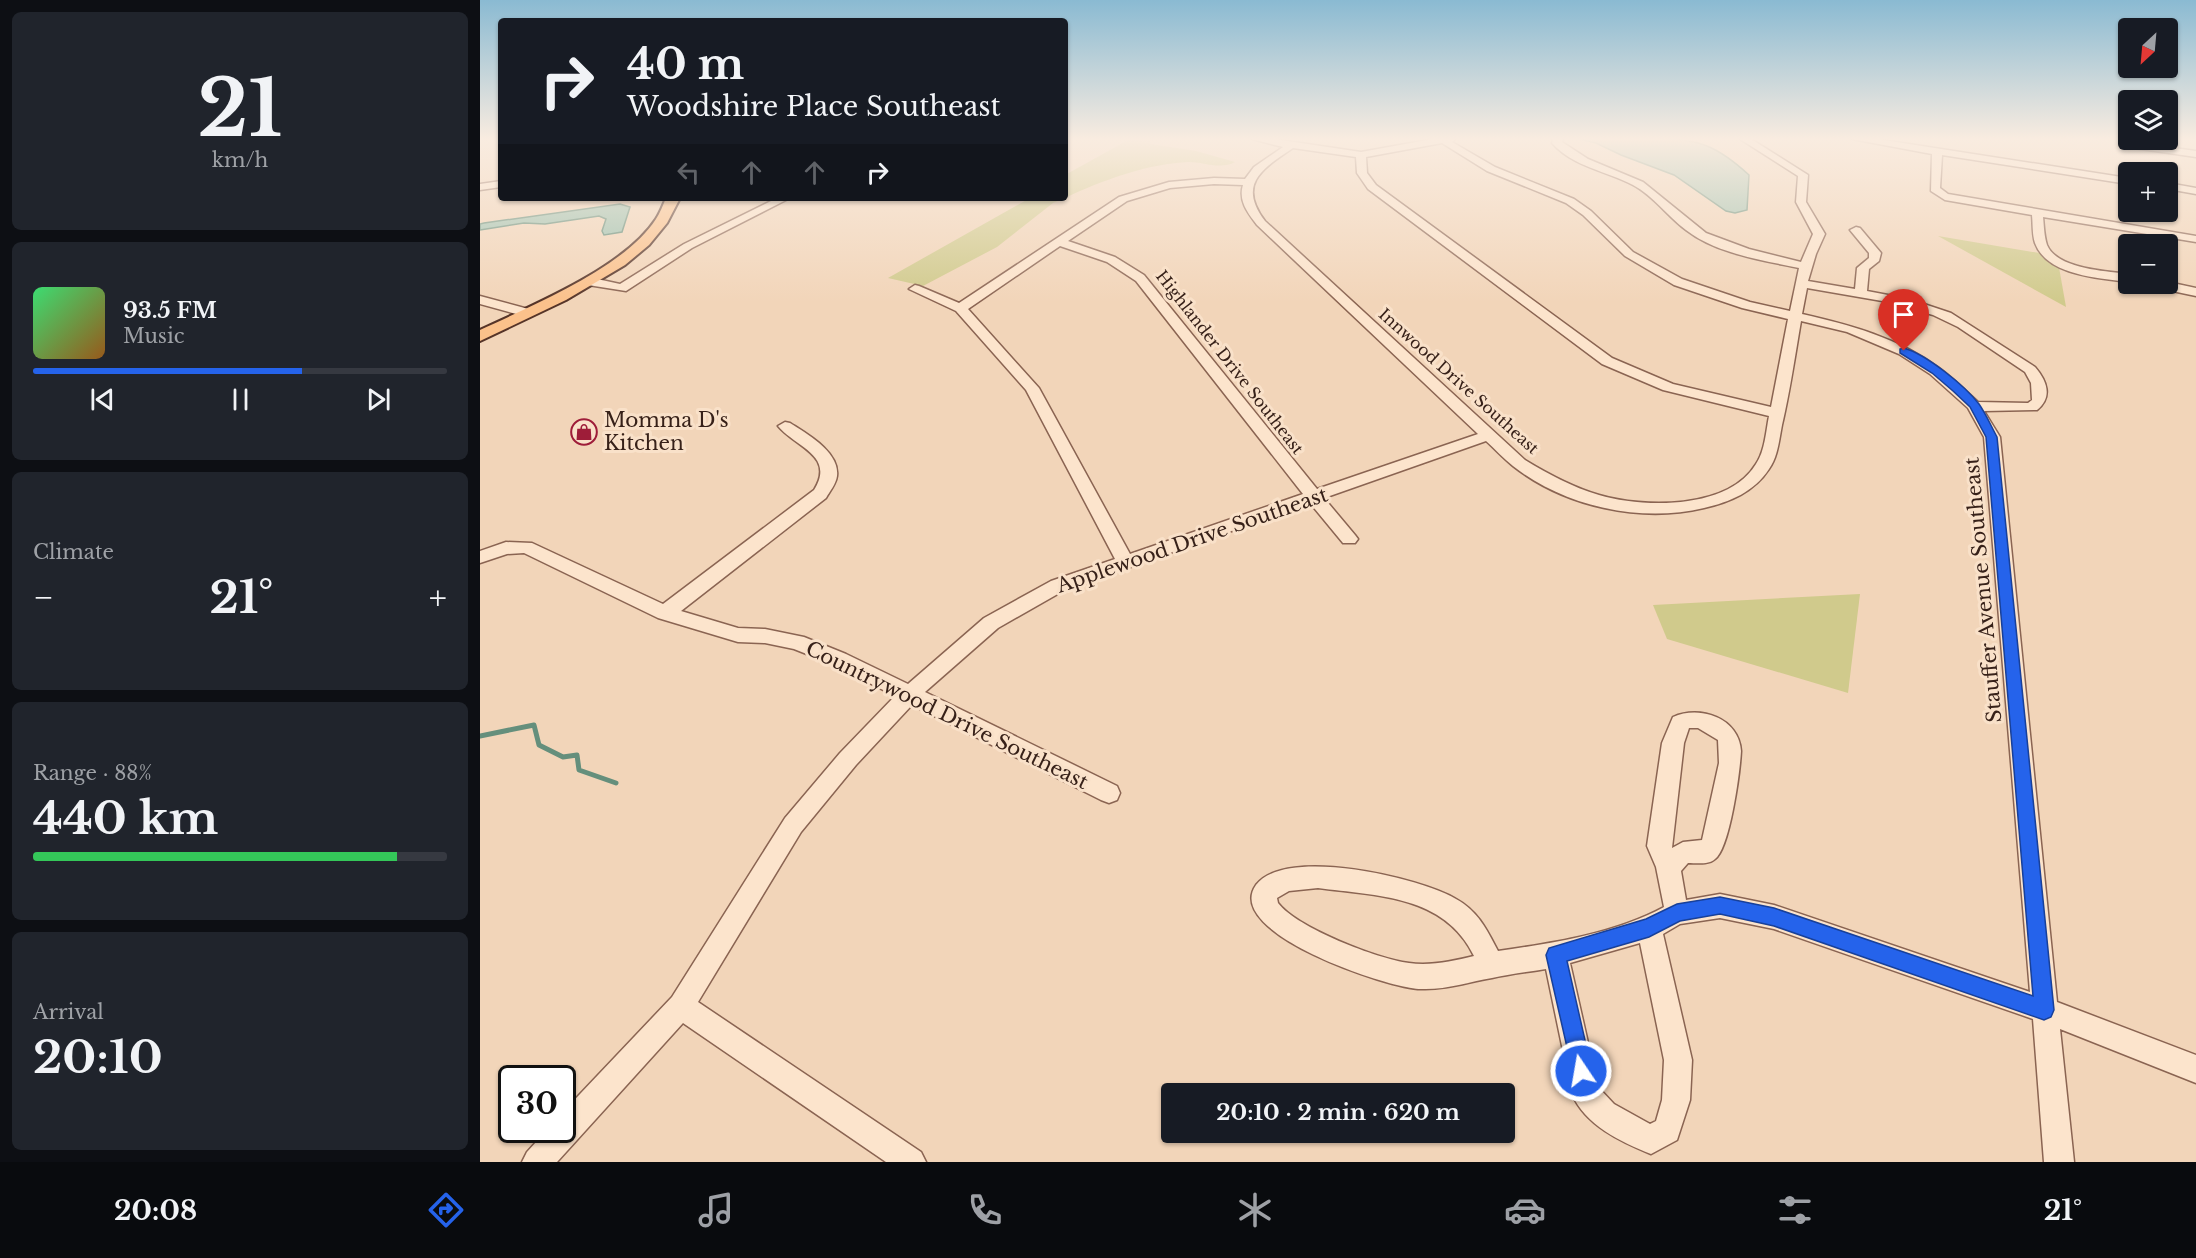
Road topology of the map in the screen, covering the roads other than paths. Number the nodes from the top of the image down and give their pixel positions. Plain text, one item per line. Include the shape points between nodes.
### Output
1 (1141, 193) edge
2 (1246, 193) edge
3 (1380, 193) edge
4 (1554, 193) edge
5 (1650, 193) edge
6 (1802, 193) edge
7 (1938, 193) edge
8 (660, 201) edge
9 (673, 201) edge
10 (779, 201) edge
11 (2037, 213) junction
12 (1856, 230) dead end
13 (2196, 239) edge
14 (1058, 242) junction
15 (624, 257) junction
16 (1804, 266) junction
17 (2118, 276) edge
18 (588, 281) junction
19 (1802, 283) junction
20 (2178, 288) edge
21 (915, 289) dead end
22 (2196, 292) edge
23 (1861, 294) junction
24 (480, 300) edge
25 (960, 308) junction
26 (527, 313) junction
27 (1796, 316) junction
28 (480, 336) edge
29 (1974, 406) junction
30 (1777, 413) junction
31 (785, 426) dead end
32 (1489, 435) junction
33 (1314, 497) junction
34 (1349, 539) dead end
35 (480, 556) edge
36 (1124, 561) junction
37 (665, 613) junction
38 (910, 694) junction
39 (1109, 793) dead end
40 (1668, 867) junction
41 (1677, 913) junction
42 (1649, 928) junction
43 (1556, 955) junction
44 (1491, 966) junction
45 (681, 1006) junction
46 (2044, 1010) junction
47 (2196, 1069) edge
48 (537, 1162) edge
49 (911, 1162) edge
50 (2059, 1162) edge

1 - 14 street via 1111,206
2 - 32 street, Innwood Drive Southeast via 1246,203 1261,223
3 - 30 street via 1606,361 1639,379 1668,388
4 - 27 street, Stauffer Avenue Southeast via 1587,213 1626,252 1662,275 1721,298
5 - 16 street via 1704,237
6 - 16 street, Innwood Drive Southeast via 1801,202 1819,234
7 - 11 street
8 - 15 main road via 652,223
9 - 15 main road via 657,231
10 - 18 street via 688,246 622,288
11 - 13 street
11 - 17 street via 2041,244 2053,261
12 - 23 street via 1875,253 1875,258 1863,268
14 - 25 street
14 - 33 street, Highlander Drive Southeast via 1104,255 1140,278
15 - 18 main road
16 - 19 street, Innwood Drive Southeast
18 - 26 main road
19 - 23 street
19 - 27 street, Innwood Drive Southeast
20 - 22 street
21 - 25 street
23 - 29 street via 1945,316 2037,375 2040,395 2032,406
24 - 26 street
25 - 36 street via 1032,388
26 - 28 main road
27 - 29 street, Stauffer Avenue Southeast via 1851,329 1904,351 1935,371
27 - 30 street, Innwood Drive Southeast
29 - 46 street, Stauffer Avenue Southeast via 1992,437
30 - 32 street, Innwood Drive Southeast via 1764,465 1744,486 1712,501 1668,508 1628,506 1551,484 1518,463
31 - 37 street via 822,456 829,469 820,494
32 - 33 street, Applewood Drive Southeast
33 - 34 street, Highlander Drive Southeast
33 - 36 street, Applewood Drive Southeast
35 - 37 street, Countrywood Drive Southeast via 526,547
36 - 38 street, Applewood Drive Southeast via 1057,586 1009,612 956,652
37 - 38 street, Countrywood Drive Southeast via 738,635 797,642
38 - 39 street, Countrywood Drive Southeast
38 - 45 street, Applewood Drive Southeast via 793,825
40 - 40 street via 1659,846 1667,775 1680,723 1689,718 1722,730 1730,743 1729,766 1713,844 1707,852 1683,853
40 - 41 street
41 - 42 street
41 - 46 street via 1720,906 1774,917
42 - 43 street
42 - 43 street via 1678,1060 1676,1100 1667,1130 1651,1140 1604,1114 1586,1094
43 - 44 street
44 - 44 street via 1445,976 1409,976 1351,958 1274,918 1265,905 1265,893 1275,884 1292,878 1318,877 1418,895 1464,919 1478,937
45 - 48 street, Applewood Drive Southeast
45 - 49 street
46 - 47 street
46 - 50 street, Stauffer Avenue Southeast

